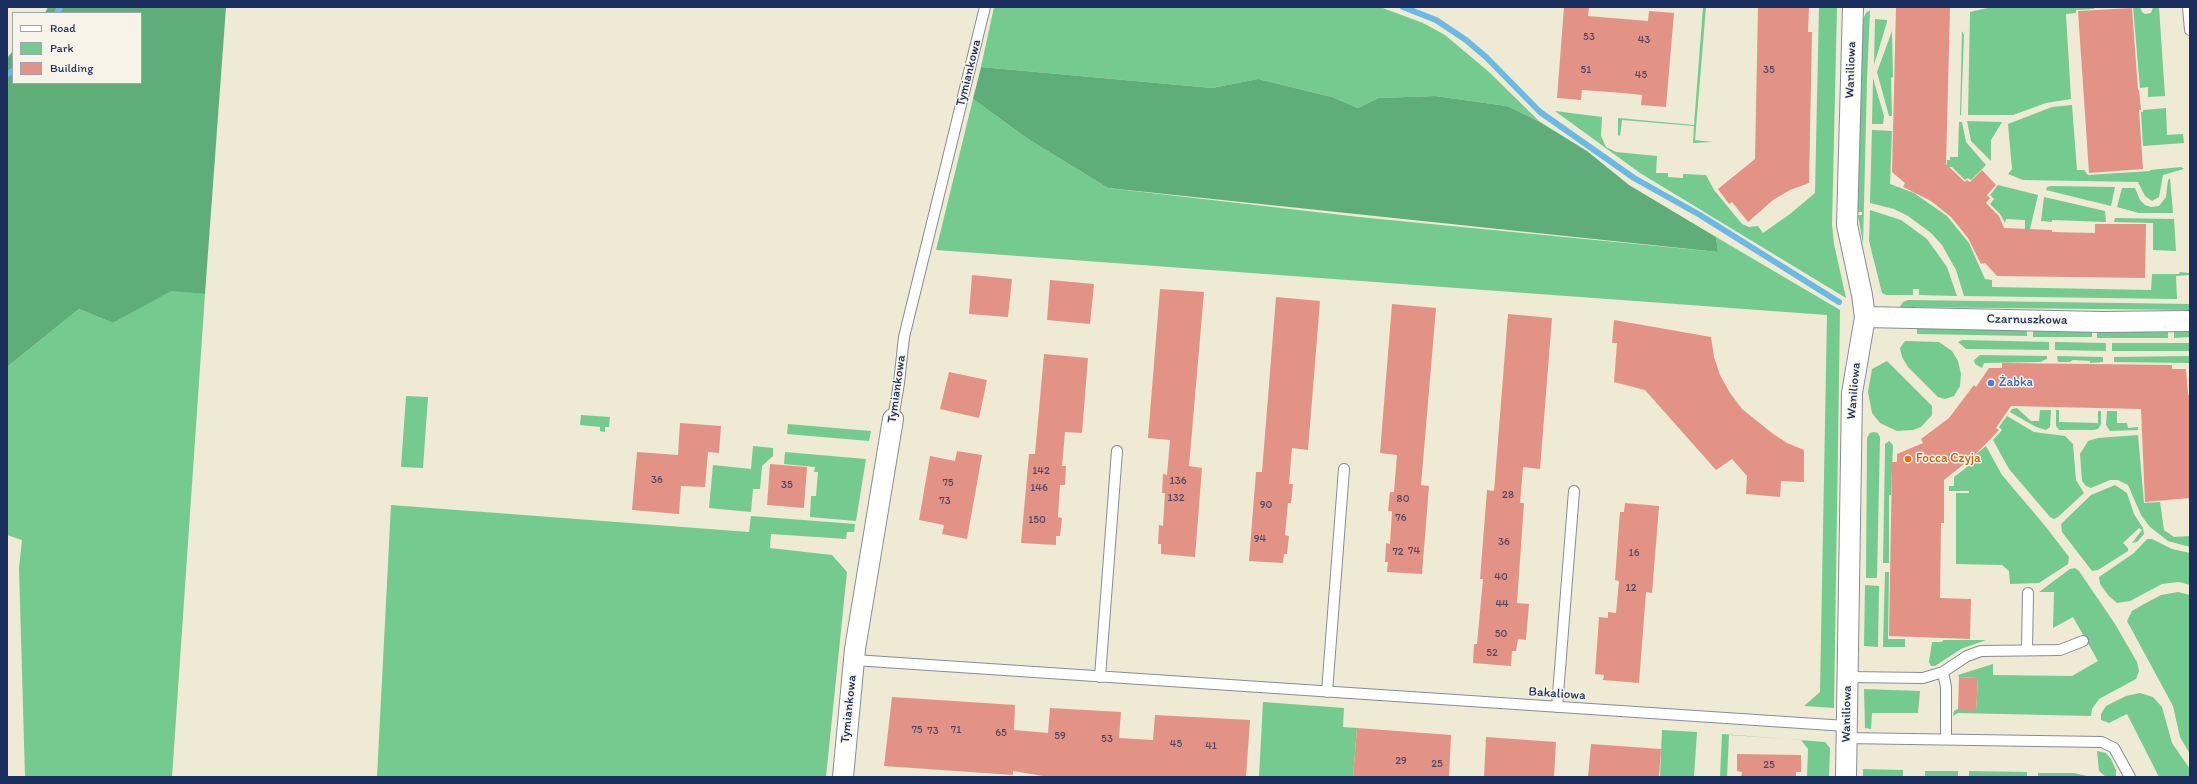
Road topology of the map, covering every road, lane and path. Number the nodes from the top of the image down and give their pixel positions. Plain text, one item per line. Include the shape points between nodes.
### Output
1 (985, 7) edge
2 (1853, 7) edge
3 (2188, 7) edge
4 (2190, 30) edge
5 (1865, 317) junction
6 (2190, 321) edge
7 (893, 419) joint
8 (1117, 451) dead end
9 (1344, 469) dead end
10 (1574, 491) dead end
11 (2028, 593) dead end
12 (2083, 641) dead end
13 (2028, 650) junction
14 (854, 660) junction
15 (1943, 672) junction
16 (1100, 677) junction
17 (1847, 677) junction
18 (1327, 692) junction
19 (1558, 707) junction
20 (1846, 732) junction
21 (1946, 739) junction
22 (842, 777) edge
23 (1846, 777) edge
24 (2130, 777) edge

1 - 7 lane, Tymiankowa via 904,338
2 - 5 street, Waniliowa via 1847,225
3 - 4 lane
5 - 6 street, Czarnuszkowa via 2102,322
5 - 17 street, Waniliowa via 1852,393
7 - 14 street, Tymiankowa
8 - 16 lane
9 - 18 lane
10 - 19 lane
11 - 13 lane
12 - 13 lane via 2060,650
13 - 15 lane via 1981,651 1967,656
14 - 16 lane, Bakaliowa
14 - 22 street, Tymiankowa
15 - 17 lane via 1917,678
15 - 21 lane via 1946,687
16 - 18 lane, Bakaliowa
17 - 20 street, Waniliowa
18 - 19 lane, Bakaliowa
19 - 20 lane, Bakaliowa
20 - 21 lane, Bakaliowa
20 - 23 street, Waniliowa
21 - 24 lane, Bakaliowa via 2104,742 2117,753

